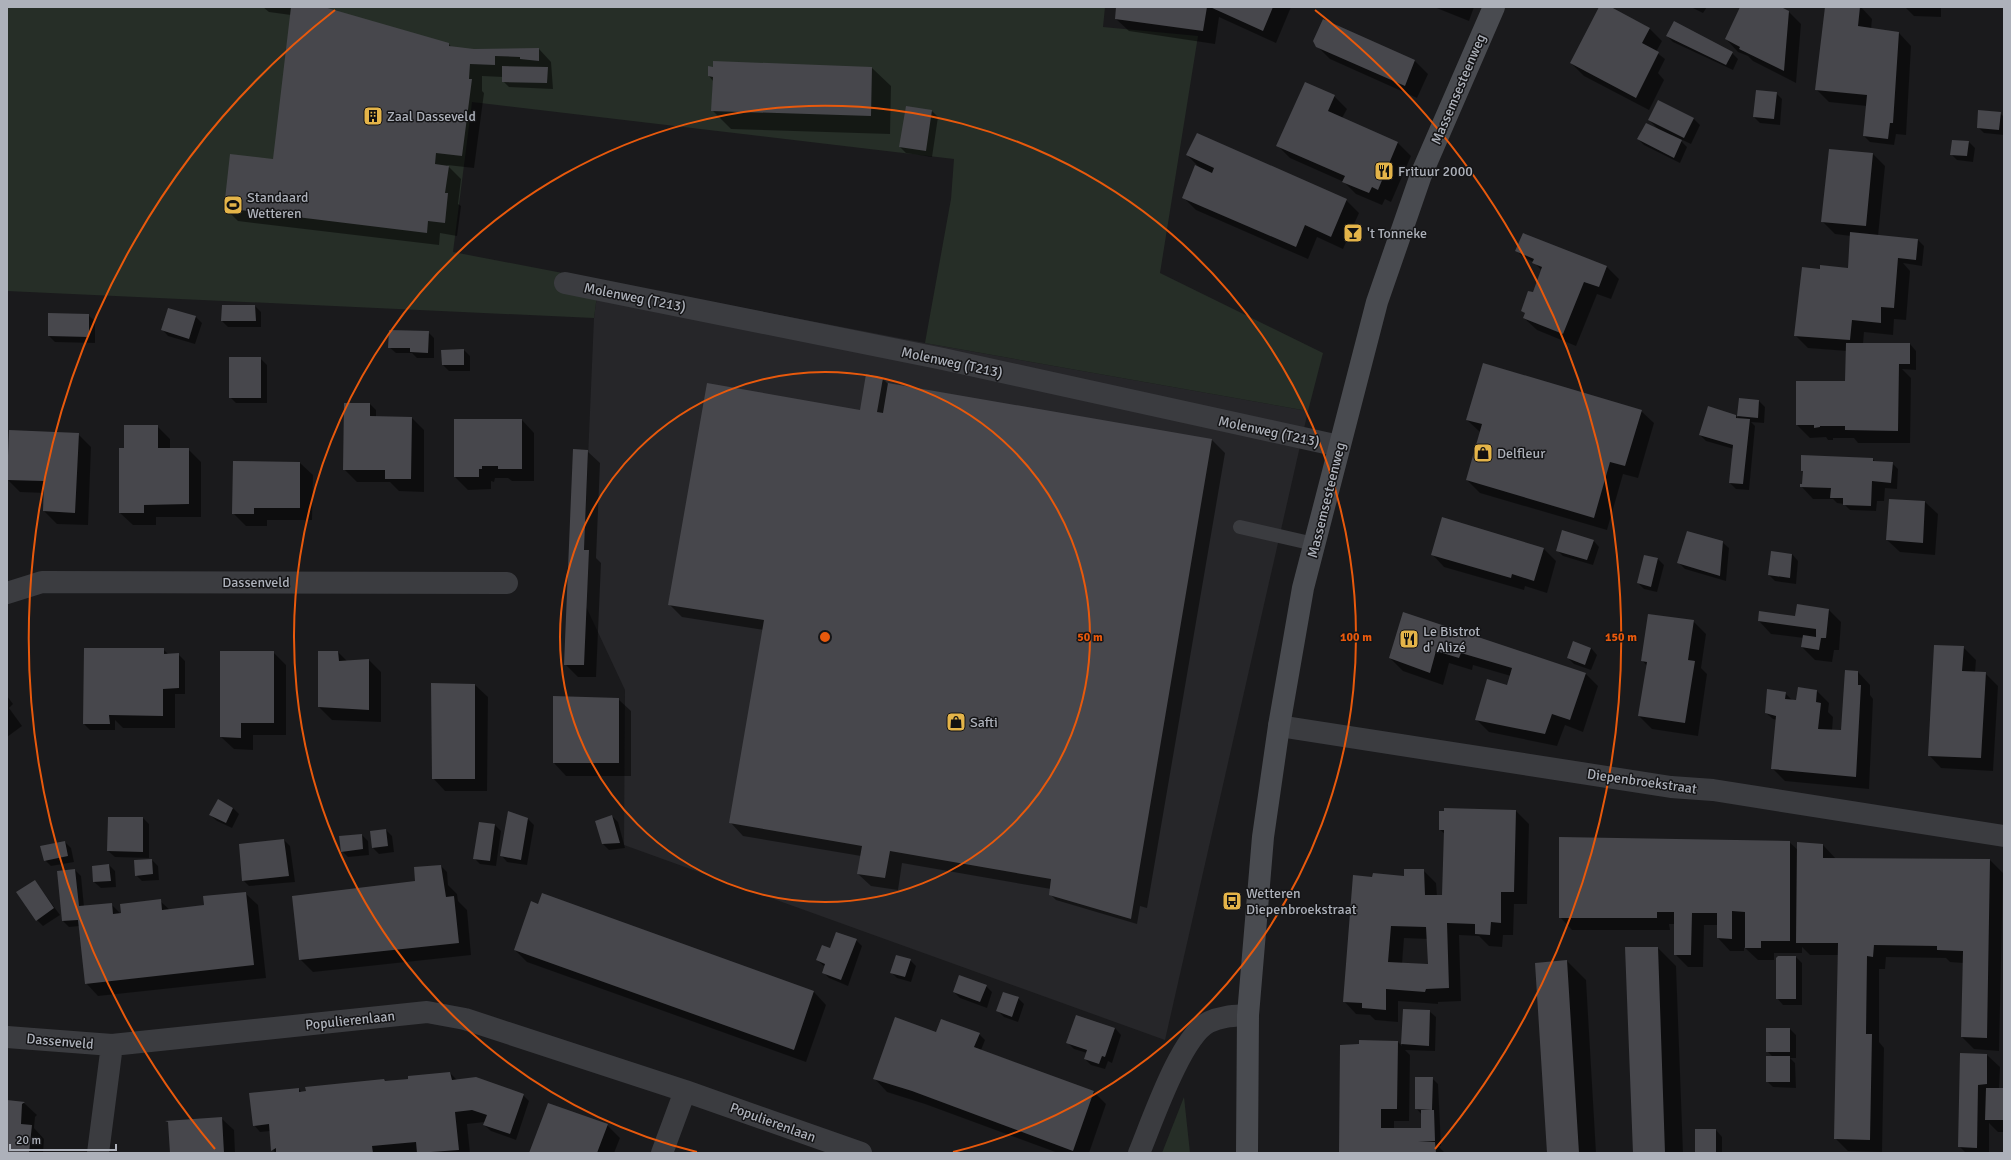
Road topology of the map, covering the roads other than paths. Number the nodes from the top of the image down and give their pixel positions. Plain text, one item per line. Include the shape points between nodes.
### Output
1 (1494, 7) edge
2 (565, 283) dead end
3 (1339, 446) junction
4 (1240, 527) dead end
5 (1314, 544) junction
6 (508, 582) dead end
7 (7, 593) edge
8 (1279, 726) junction
9 (2004, 836) edge
10 (1248, 1015) junction
11 (7, 1037) edge
12 (112, 1045) junction
13 (685, 1091) junction
14 (98, 1153) edge
15 (662, 1153) edge
16 (861, 1153) edge
17 (1139, 1153) edge
18 (1247, 1153) edge

1 - 3 main road, Massemsesteenweg via 1421,175 1377,302
2 - 3 street, Molenweg (T213) via 942,359
3 - 5 main road, Massemsesteenweg
4 - 5 lane
5 - 8 main road, Massemsesteenweg via 1303,588
6 - 7 street, Dassenveld via 42,582
8 - 9 street, Diepenbroekstraat
8 - 10 main road, Massemsesteenweg via 1263,837
10 - 17 street via 1226,1016 1208,1023 1186,1046
10 - 18 main road, Massemsesteenweg
11 - 12 street, Dassenveld
12 - 13 street, Populierenlaan via 427,1012 465,1019
12 - 14 street
13 - 15 street
13 - 16 street, Populierenlaan

